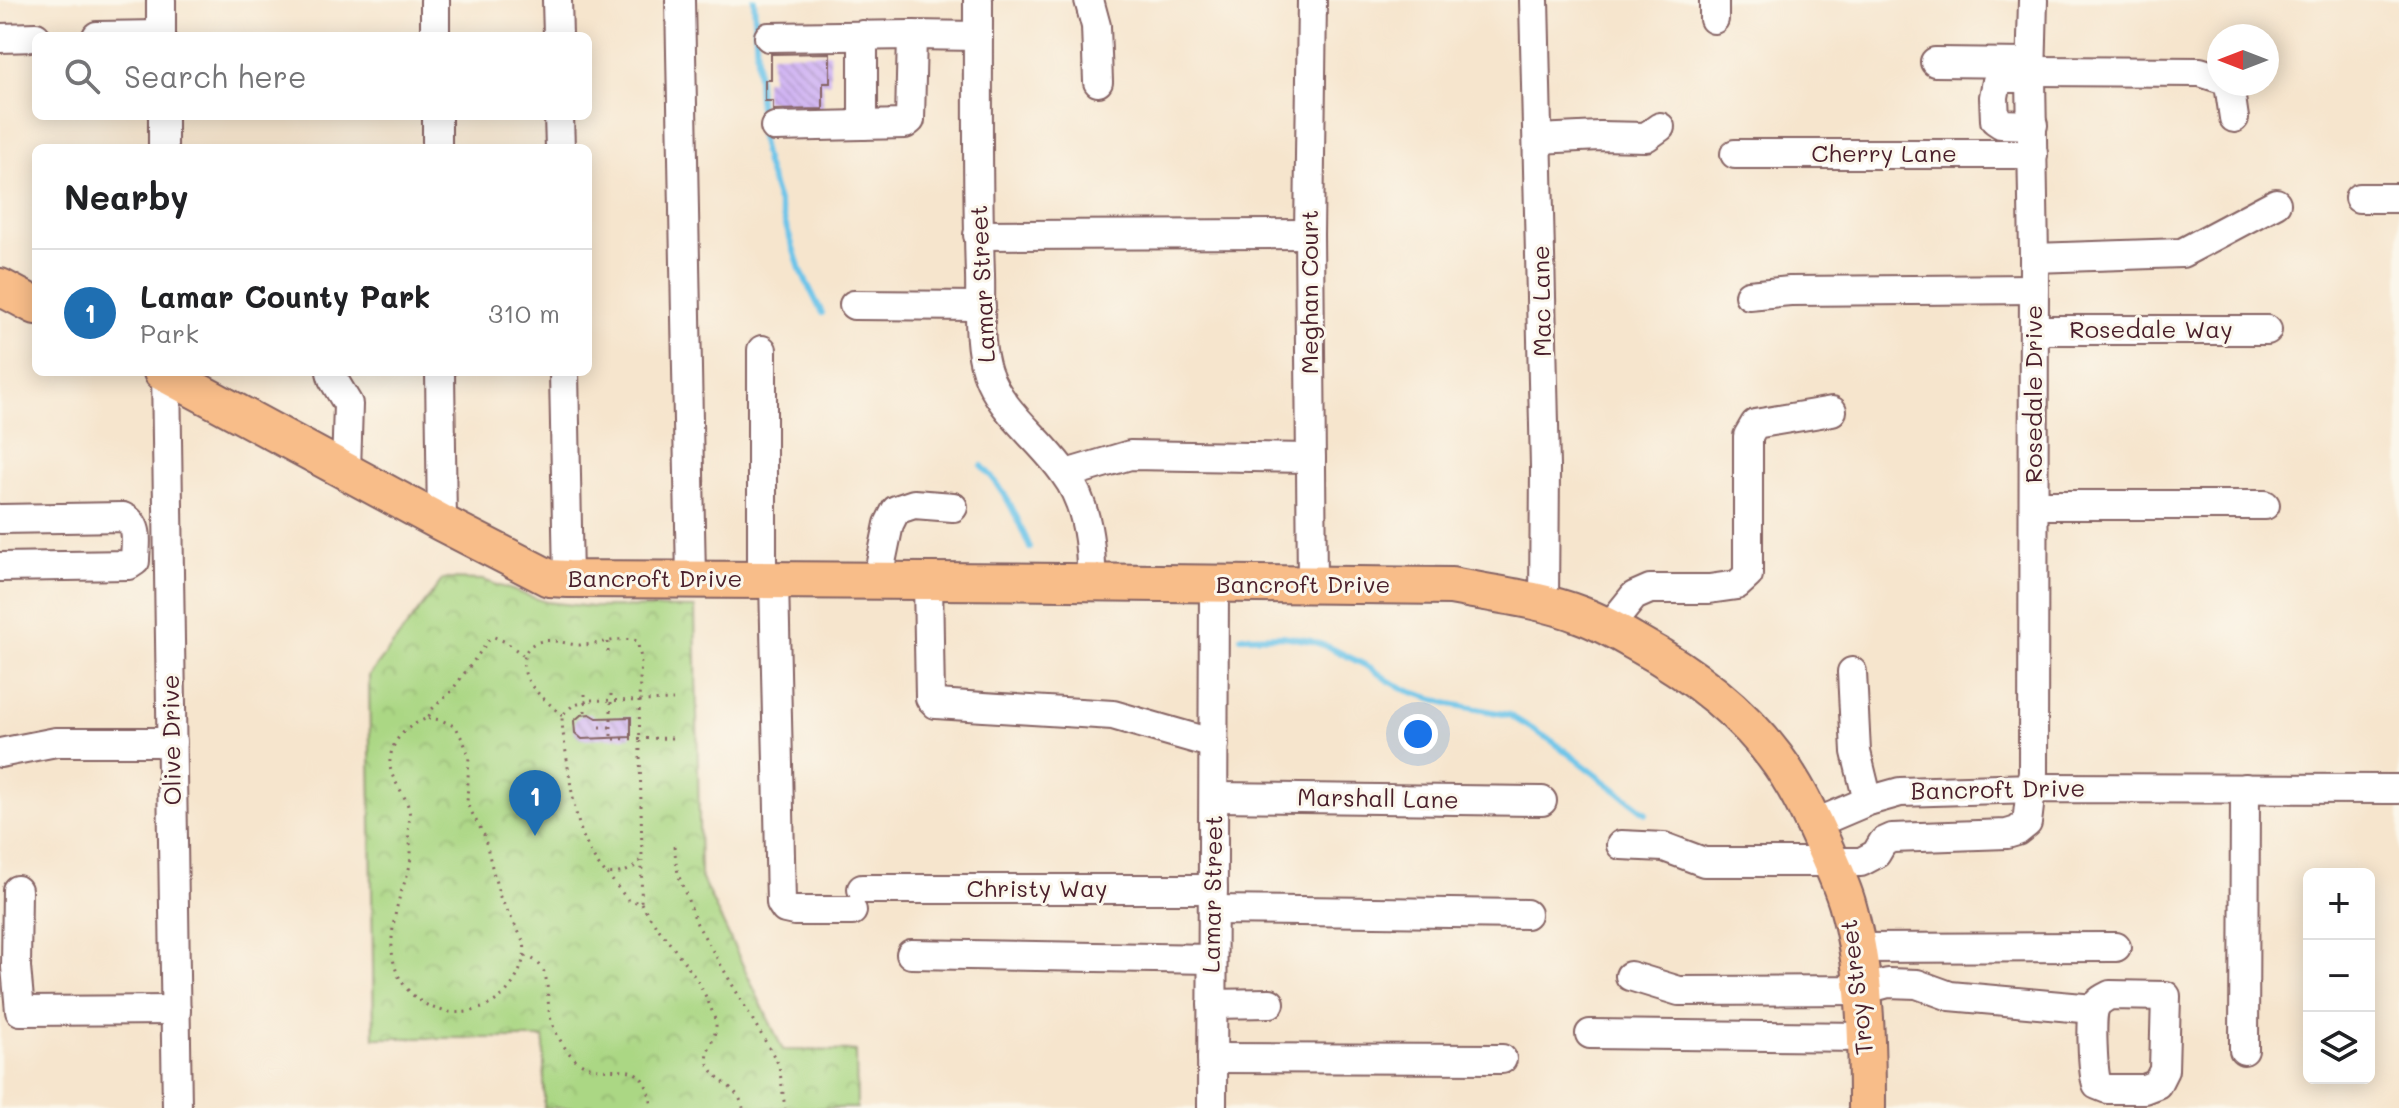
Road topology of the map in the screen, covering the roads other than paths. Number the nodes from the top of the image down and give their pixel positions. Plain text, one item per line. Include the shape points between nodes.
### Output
1 (161, 0) edge
2 (435, 0) edge
3 (557, 0) edge
4 (680, 0) edge
5 (978, 0) edge
6 (1089, 0) edge
7 (1312, 0) edge
8 (1534, 0) edge
9 (2033, 0) edge
10 (161, 32) edge
11 (435, 32) edge
12 (558, 32) edge
13 (863, 35) junction
14 (912, 35) junction
15 (978, 36) junction
16 (32, 37) edge
17 (769, 37) dead end
18 (0, 38) edge
19 (1935, 62) dead end
20 (2032, 71) junction
21 (2207, 74) edge
22 (1098, 82) dead end
23 (2231, 96) edge
24 (2234, 118) dead end
25 (163, 120) edge
26 (437, 120) edge
27 (559, 120) edge
28 (863, 125) junction
29 (2033, 125) junction
30 (775, 127) dead end
31 (1660, 127) dead end
32 (1538, 139) junction
33 (163, 144) edge
34 (437, 144) edge
35 (560, 144) edge
36 (1735, 154) dead end
37 (2033, 154) junction
38 (2359, 198) dead end
39 (2399, 198) edge
40 (2276, 203) dead end
41 (1309, 234) junction
42 (978, 235) junction
43 (2034, 258) junction
44 (0, 287) edge
45 (2034, 289) junction
46 (1749, 295) dead end
47 (32, 304) edge
48 (854, 305) dead end
49 (981, 306) junction
50 (2034, 330) junction
51 (2267, 330) dead end
52 (762, 350) dead end
53 (165, 376) edge
54 (171, 376) edge
55 (332, 376) edge
56 (440, 376) edge
57 (564, 376) edge
58 (1832, 411) dead end
59 (1311, 458) junction
60 (346, 471) junction
61 (1066, 474) junction
62 (2034, 505) junction
63 (2265, 505) dead end
64 (953, 507) dead end
65 (0, 519) edge
66 (442, 523) junction
67 (0, 567) edge
68 (568, 579) junction
69 (691, 579) junction
70 (768, 579) junction
71 (877, 582) junction
72 (928, 582) junction
73 (1091, 584) junction
74 (1214, 584) junction
75 (1312, 584) junction
76 (1544, 603) junction
77 (1609, 627) junction
78 (1852, 672) dead end
79 (172, 742) junction
80 (1214, 744) junction
81 (0, 753) edge
82 (2033, 788) junction
83 (2245, 788) junction
84 (2399, 789) edge
85 (1214, 797) junction
86 (1542, 801) dead end
87 (1868, 801) junction
88 (1814, 824) junction
89 (1621, 845) dead end
90 (1831, 862) junction
91 (17, 890) dead end
92 (1213, 899) junction
93 (1526, 914) dead end
94 (2116, 947) dead end
95 (1857, 948) junction
96 (911, 954) dead end
97 (1212, 959) junction
98 (1630, 976) dead end
99 (1862, 990) junction
100 (1270, 1003) dead end
101 (1212, 1004) junction
102 (2094, 1009) dead end
103 (176, 1010) junction
104 (1590, 1034) dead end
105 (1867, 1037) junction
106 (2244, 1050) dead end
107 (1212, 1058) junction
108 (1502, 1059) dead end
109 (177, 1108) edge
110 (1212, 1108) edge
111 (1867, 1108) edge

1 - 10 street
2 - 11 street
3 - 12 street
4 - 69 street
5 - 15 street, Lamar Street
6 - 22 street via 1096,26
7 - 41 street, Meghan Court
8 - 32 street, Mac Lane
9 - 20 street, Rosedale Drive
13 - 14 street
13 - 17 street
13 - 28 street
14 - 15 street
14 - 28 street via 910,120
15 - 42 street, Lamar Street
16 - 18 street
19 - 20 street
20 - 21 street
20 - 29 street, Rosedale Drive
20 - 29 street via 1997,81 1994,97 1995,120
23 - 24 street
25 - 33 street
26 - 34 street
27 - 35 street
28 - 30 street
29 - 37 street, Rosedale Drive
31 - 32 street via 1646,137
32 - 76 street, Mac Lane
36 - 37 street, Cherry Lane
37 - 43 street, Rosedale Drive
38 - 39 street
40 - 43 street via 2182,253
41 - 42 street
41 - 59 street, Meghan Court
42 - 49 street, Lamar Street
43 - 45 street, Rosedale Drive
44 - 47 main road
45 - 46 street
45 - 50 street, Rosedale Drive
48 - 49 street
49 - 61 street, Lamar Street via 986,371 998,396
50 - 51 street, Rosedale Way
50 - 62 street, Rosedale Drive
52 - 70 street
53 - 79 street, Olive Drive
54 - 60 main road, Bancroft Drive
55 - 60 street via 348,404
56 - 66 street
57 - 68 street
58 - 77 street via 1755,424 1748,436 1748,575 1737,585 1650,589 1634,596
59 - 61 street via 1130,455
59 - 75 street, Meghan Court
60 - 66 main road, Bancroft Drive
61 - 73 street, Lamar Street via 1082,510 1092,557
62 - 63 street
62 - 82 street, Rosedale Drive
64 - 71 street via 914,504 896,510
65 - 67 street via 123,517 135,527 135,561
66 - 68 main road, Bancroft Drive via 549,578
68 - 69 main road, Bancroft Drive
69 - 70 main road, Bancroft Drive
70 - 71 main road, Bancroft Drive
70 - 92 street, Christy Way via 785,909 857,900
71 - 72 main road, Bancroft Drive
72 - 73 main road, Bancroft Drive
72 - 80 street via 930,698 936,704 1113,715
73 - 74 main road, Bancroft Drive
74 - 75 main road, Bancroft Drive
74 - 80 street, Lamar Street
75 - 76 main road, Bancroft Drive via 1451,586
76 - 77 main road, Bancroft Drive
77 - 88 main road, Bancroft Drive via 1675,664 1754,733 1794,785
78 - 87 street via 1856,752
79 - 81 street via 56,742
79 - 103 street, Olive Drive
80 - 85 street, Lamar Street
82 - 83 street, Bancroft Drive
82 - 87 street, Bancroft Drive via 1900,792
82 - 90 street, Rosedale Drive via 2027,823 2017,831 1892,838 1861,862
83 - 84 street, Bancroft Drive
83 - 106 street
85 - 86 street, Marshall Lane
85 - 92 street, Lamar Street
87 - 88 street, Bancroft Drive
88 - 90 main road, Troy Street
89 - 90 street, Rosedale Drive via 1664,847 1704,862
90 - 95 main road, Troy Street
91 - 103 street via 20,1011
92 - 93 street, Christy Way
92 - 97 street, Lamar Street
94 - 95 street
95 - 99 main road, Troy Street
96 - 97 street
97 - 101 street, Lamar Street
98 - 99 street via 1679,991
99 - 102 street via 1888,983 1917,984 1950,996
99 - 105 main road, Troy Street
100 - 101 street
101 - 107 street, Lamar Street
103 - 109 street, Olive Drive
104 - 105 street
105 - 111 main road, Troy Street
107 - 108 street
107 - 110 street, Lamar Street

